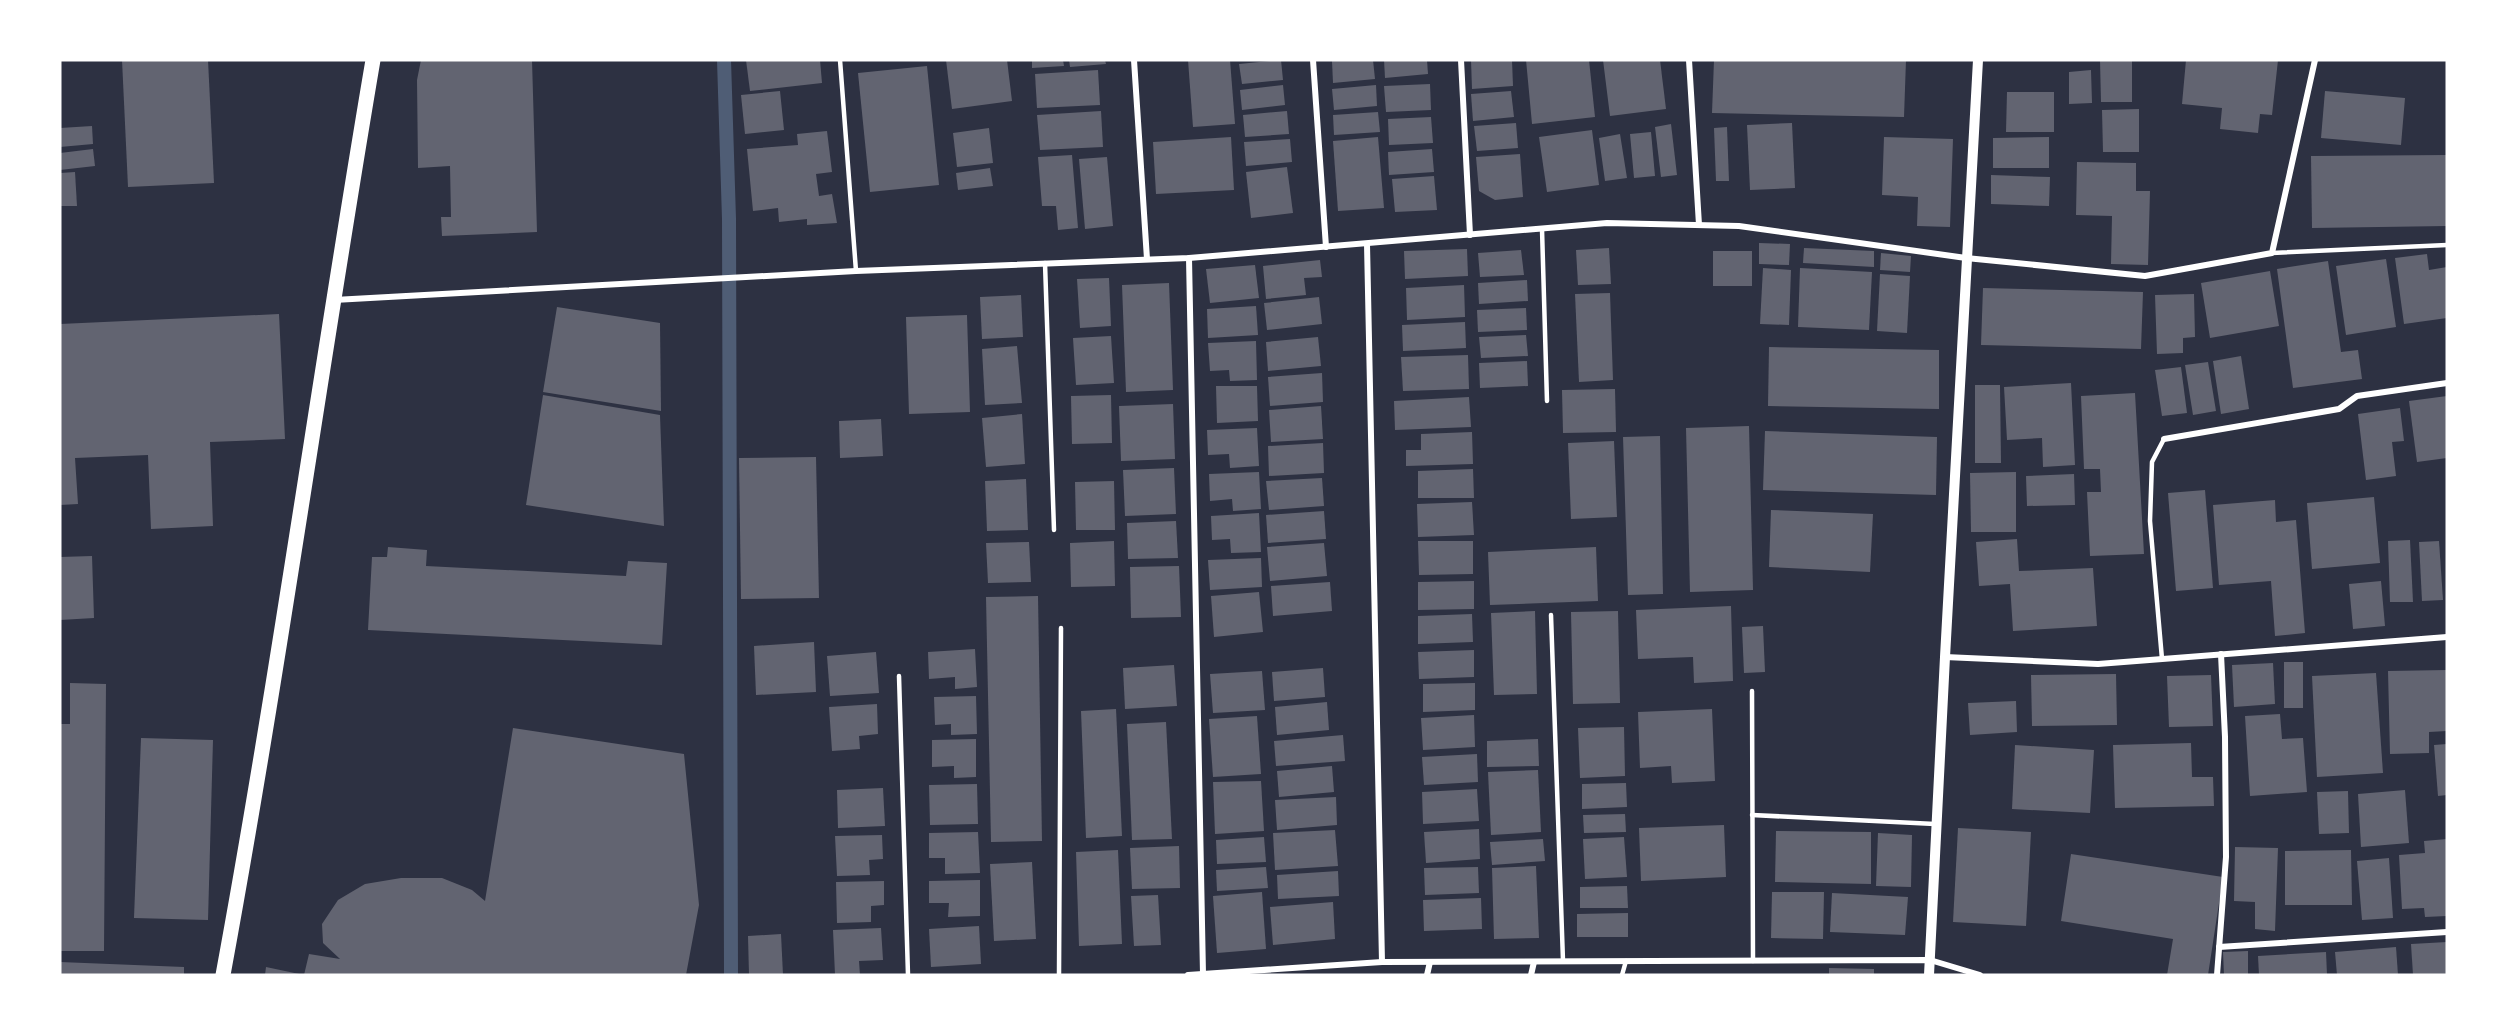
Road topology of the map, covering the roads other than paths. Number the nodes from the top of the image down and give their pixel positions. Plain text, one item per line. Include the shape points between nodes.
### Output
1 (373, 60) edge
2 (840, 60) edge
3 (1134, 60) edge
4 (1313, 60) edge
5 (1461, 60) edge
6 (1689, 60) edge
7 (1978, 60) edge
8 (2315, 60) edge
9 (1699, 225) junction
10 (1542, 229) junction
11 (1470, 235) junction
12 (1367, 244) junction
13 (2447, 245) edge
14 (1326, 247) junction
15 (2272, 253) junction
16 (1189, 258) junction
17 (1966, 258) junction
18 (1147, 259) junction
19 (1045, 263) junction
20 (856, 271) junction
21 (332, 300) junction
22 (2447, 383) edge
23 (1547, 401) dead end
24 (2164, 439) joint
25 (1054, 530) dead end
26 (1551, 615) dead end
27 (1061, 628) dead end
28 (2447, 637) edge
29 (2221, 654) junction
30 (1945, 657) junction
31 (2162, 659) junction
32 (899, 676) dead end
33 (1752, 691) dead end
34 (1752, 815) junction
35 (1937, 824) junction
36 (2447, 932) edge
37 (2219, 947) junction
38 (1930, 960) junction
39 (1626, 961) junction
40 (1753, 961) junction
41 (1382, 962) junction
42 (1430, 962) junction
43 (1534, 962) junction
44 (1563, 962) junction
45 (1203, 974) edge
46 (223, 975) edge
47 (908, 975) edge
48 (1059, 975) edge
49 (1188, 975) edge
50 (1427, 975) edge
51 (1531, 975) edge
52 (1622, 975) edge
53 (1929, 975) edge
54 (1980, 975) edge
55 (2217, 975) edge

1 - 21 main road
2 - 20 lane
3 - 18 street
4 - 14 street
5 - 11 street
6 - 9 street
7 - 17 street
8 - 15 street
9 - 10 street via 1606,223
9 - 17 street via 1739,226
10 - 11 street
10 - 23 lane
11 - 12 street
12 - 14 street
12 - 41 street
13 - 15 lane
14 - 16 street
15 - 17 street via 2145,276
16 - 18 street
16 - 45 street
17 - 30 street
18 - 19 street
19 - 20 street
19 - 25 lane
20 - 21 street
21 - 46 main road via 254,807
22 - 24 street via 2357,396 2339,410
24 - 31 lane via 2152,462 2150,521
26 - 44 lane
27 - 48 lane
28 - 29 street
29 - 31 street
29 - 37 street via 2226,857
30 - 31 street via 2098,664
30 - 35 street
32 - 47 lane
33 - 34 lane
34 - 35 lane
34 - 40 lane
35 - 38 street
36 - 37 street
37 - 55 street
38 - 40 street
38 - 53 street
38 - 54 street
39 - 40 street
39 - 44 street
39 - 52 lane
41 - 42 street
41 - 45 street
42 - 43 street
42 - 50 street
43 - 44 street
43 - 51 street
45 - 49 street

